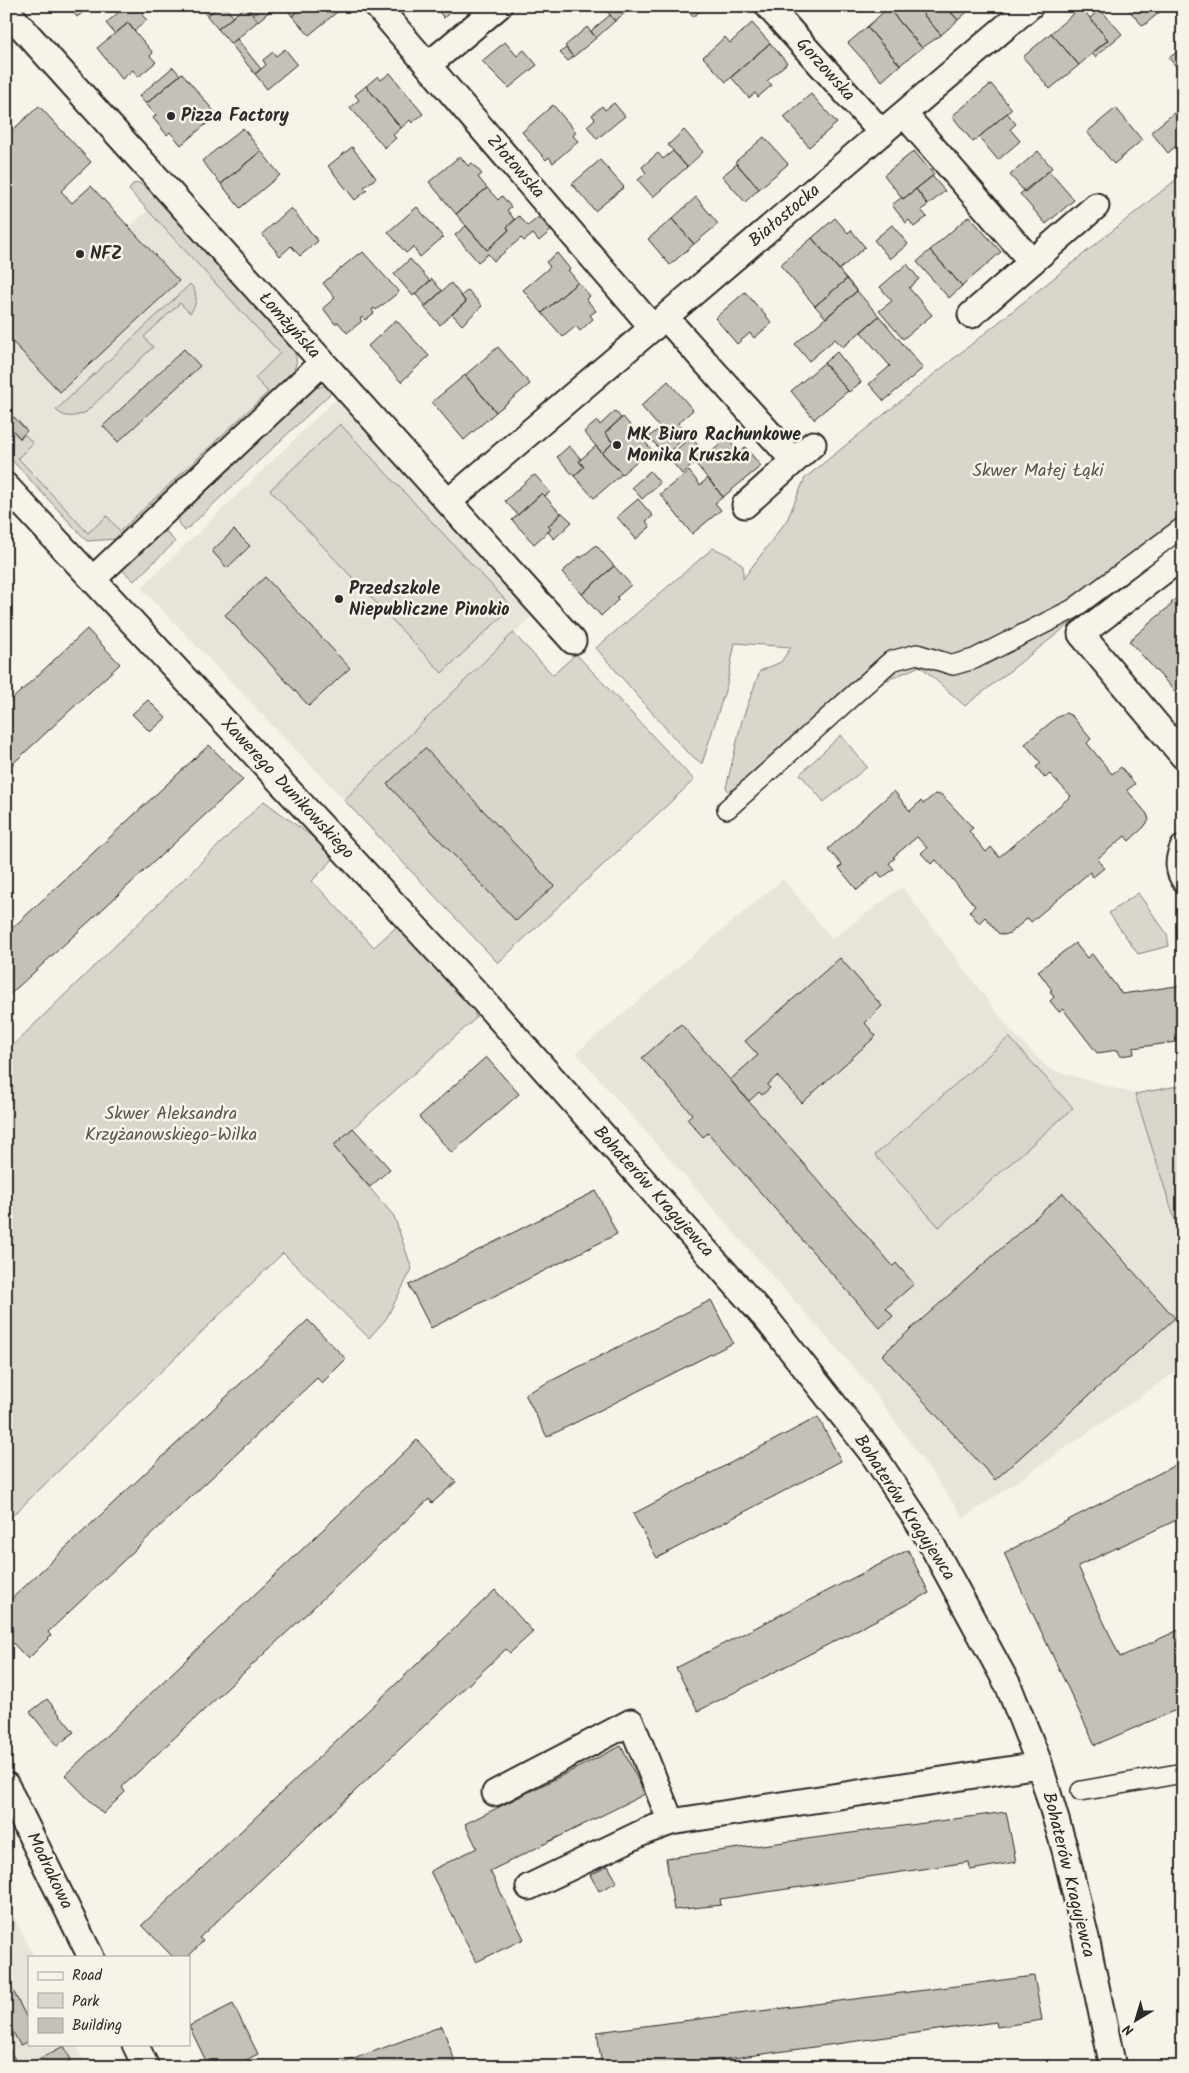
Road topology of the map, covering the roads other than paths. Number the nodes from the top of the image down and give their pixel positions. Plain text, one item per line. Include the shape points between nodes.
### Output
1 (377, 6) edge
2 (499, 6) edge
3 (768, 6) edge
4 (1030, 6) edge
5 (6, 10) edge
6 (428, 65) junction
7 (904, 114) junction
8 (882, 133) junction
9 (1096, 206) dead end
10 (1032, 262) junction
11 (971, 315) dead end
12 (659, 323) junction
13 (322, 363) junction
14 (813, 444) dead end
15 (794, 461) junction
16 (6, 486) edge
17 (448, 502) junction
18 (745, 505) dead end
19 (1183, 527) edge
20 (1183, 556) edge
21 (93, 579) junction
22 (574, 641) dead end
23 (1183, 756) edge
24 (727, 808) dead end
25 (1183, 848) edge
26 (1183, 878) edge
27 (482, 999) joint
28 (1039, 1763) junction
29 (1183, 1773) edge
30 (6, 1785) edge
31 (1081, 1791) dead end
32 (495, 1793) dead end
33 (671, 1822) junction
34 (529, 1887) dead end
35 (91, 1956) edge
36 (136, 2046) edge
37 (146, 2067) edge
38 (1113, 2067) edge

1 - 6 street, Złotowska
2 - 6 street
3 - 8 street, Gorzowska
4 - 7 street, Białostocka
5 - 13 street, Łomżyńska
6 - 12 street, Złotowska
7 - 8 street, Białostocka
7 - 10 street
8 - 12 street, Białostocka
9 - 10 street
10 - 11 street
12 - 15 street
12 - 17 street, Białostocka
13 - 17 street, Łomżyńska
13 - 21 street
14 - 15 street
15 - 18 street
16 - 21 street, Xawerego Dunikowskiego
17 - 22 street, Łomżyńska
19 - 24 street via 1073,609 974,659 953,664 917,654 892,662
20 - 23 street via 1081,634
21 - 27 street, Xawerego Dunikowskiego
25 - 26 street via 1178,858
27 - 28 street, Bohaterów Kragujewca via 769,1322 873,1454 926,1534 973,1618 1008,1685
28 - 33 street
28 - 38 street, Bohaterów Kragujewca via 1066,1850
29 - 31 street
30 - 35 street, Modrakowa
32 - 33 street via 631,1722
33 - 34 street
36 - 37 street

